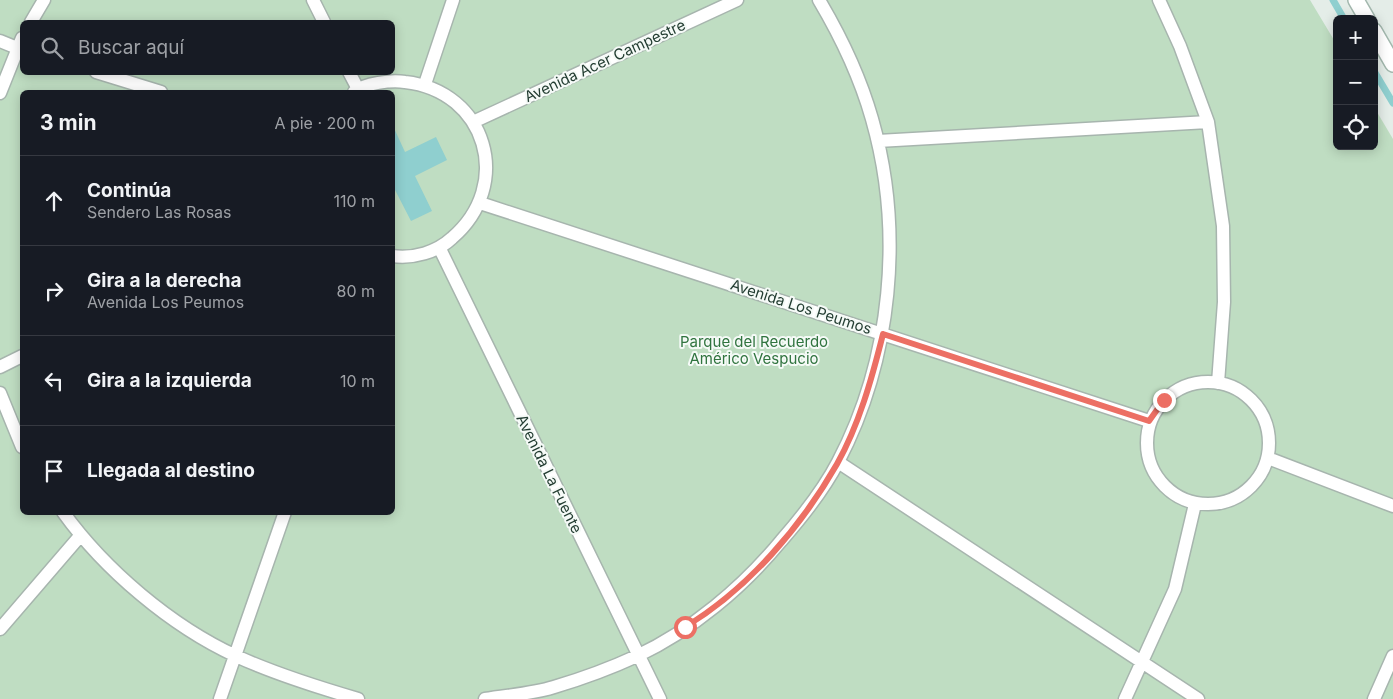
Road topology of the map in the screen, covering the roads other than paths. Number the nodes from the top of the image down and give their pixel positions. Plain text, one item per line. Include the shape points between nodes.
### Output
1 (44, 0) edge
2 (313, 0) edge
3 (453, 0) edge
4 (737, 0) edge
5 (819, 0) edge
6 (1158, 0) edge
7 (1356, 0) edge
8 (1365, 15) edge
9 (32, 20) edge
10 (323, 20) edge
11 (1378, 38) edge
12 (0, 41) edge
13 (20, 45) edge
14 (20, 47) edge
15 (1393, 64) edge
16 (106, 75) edge
17 (350, 75) edge
18 (425, 84) junction
19 (154, 90) edge
20 (356, 90) edge
21 (360, 90) edge
22 (0, 93) edge
23 (473, 122) junction
24 (1208, 122) junction
25 (878, 141) junction
26 (480, 203) junction
27 (440, 249) junction
28 (395, 256) edge
29 (883, 334) junction
30 (20, 357) edge
31 (0, 367) edge
32 (1218, 383) junction
33 (0, 393) edge
34 (1149, 421) junction
35 (20, 442) edge
36 (1268, 458) junction
37 (838, 462) junction
38 (1196, 504) junction
39 (1393, 506) edge
40 (64, 515) edge
41 (284, 515) edge
42 (80, 536) junction
43 (0, 629) edge
44 (236, 656) junction
45 (637, 656) junction
46 (1393, 656) edge
47 (1142, 664) junction
48 (220, 699) edge
49 (358, 699) edge
50 (485, 699) edge
51 (660, 699) edge
52 (1125, 699) edge
53 (1198, 699) edge
54 (1374, 699) edge

1 - 9 lane
2 - 10 lane
3 - 18 lane
4 - 23 lane, Avenida Acer Campestre
5 - 25 lane via 853,66
6 - 24 lane via 1180,46
7 - 8 street
11 - 15 street
12 - 13 lane
14 - 22 lane
16 - 19 lane
17 - 20 lane
18 - 21 lane via 398,81
18 - 23 lane via 459,104
23 - 26 lane via 485,148 487,176
24 - 25 lane
24 - 32 lane via 1222,226 1224,302
25 - 29 lane via 891,244
26 - 27 lane via 465,227
26 - 29 lane, Avenida Los Peumos
27 - 28 lane
27 - 45 lane, Avenida La Fuente
29 - 34 lane, Avenida Los Peumos
29 - 37 lane via 861,409
30 - 31 lane
32 - 34 lane via 1194,382 1178,389 1164,400
32 - 36 lane via 1232,385 1248,395 1261,410 1268,428
33 - 35 lane
34 - 38 lane via 1147,451 1153,470 1164,486
36 - 38 lane via 1255,484 1238,497 1219,504
36 - 39 lane
37 - 45 lane via 804,514 756,570 700,618
37 - 47 lane
38 - 47 lane via 1175,589
40 - 42 lane
41 - 44 lane
42 - 43 lane
42 - 44 lane via 133,588 186,627
44 - 48 lane
44 - 49 lane
45 - 50 lane via 553,688
45 - 51 lane, Avenida La Fuente
46 - 54 lane
47 - 52 lane
47 - 53 lane

